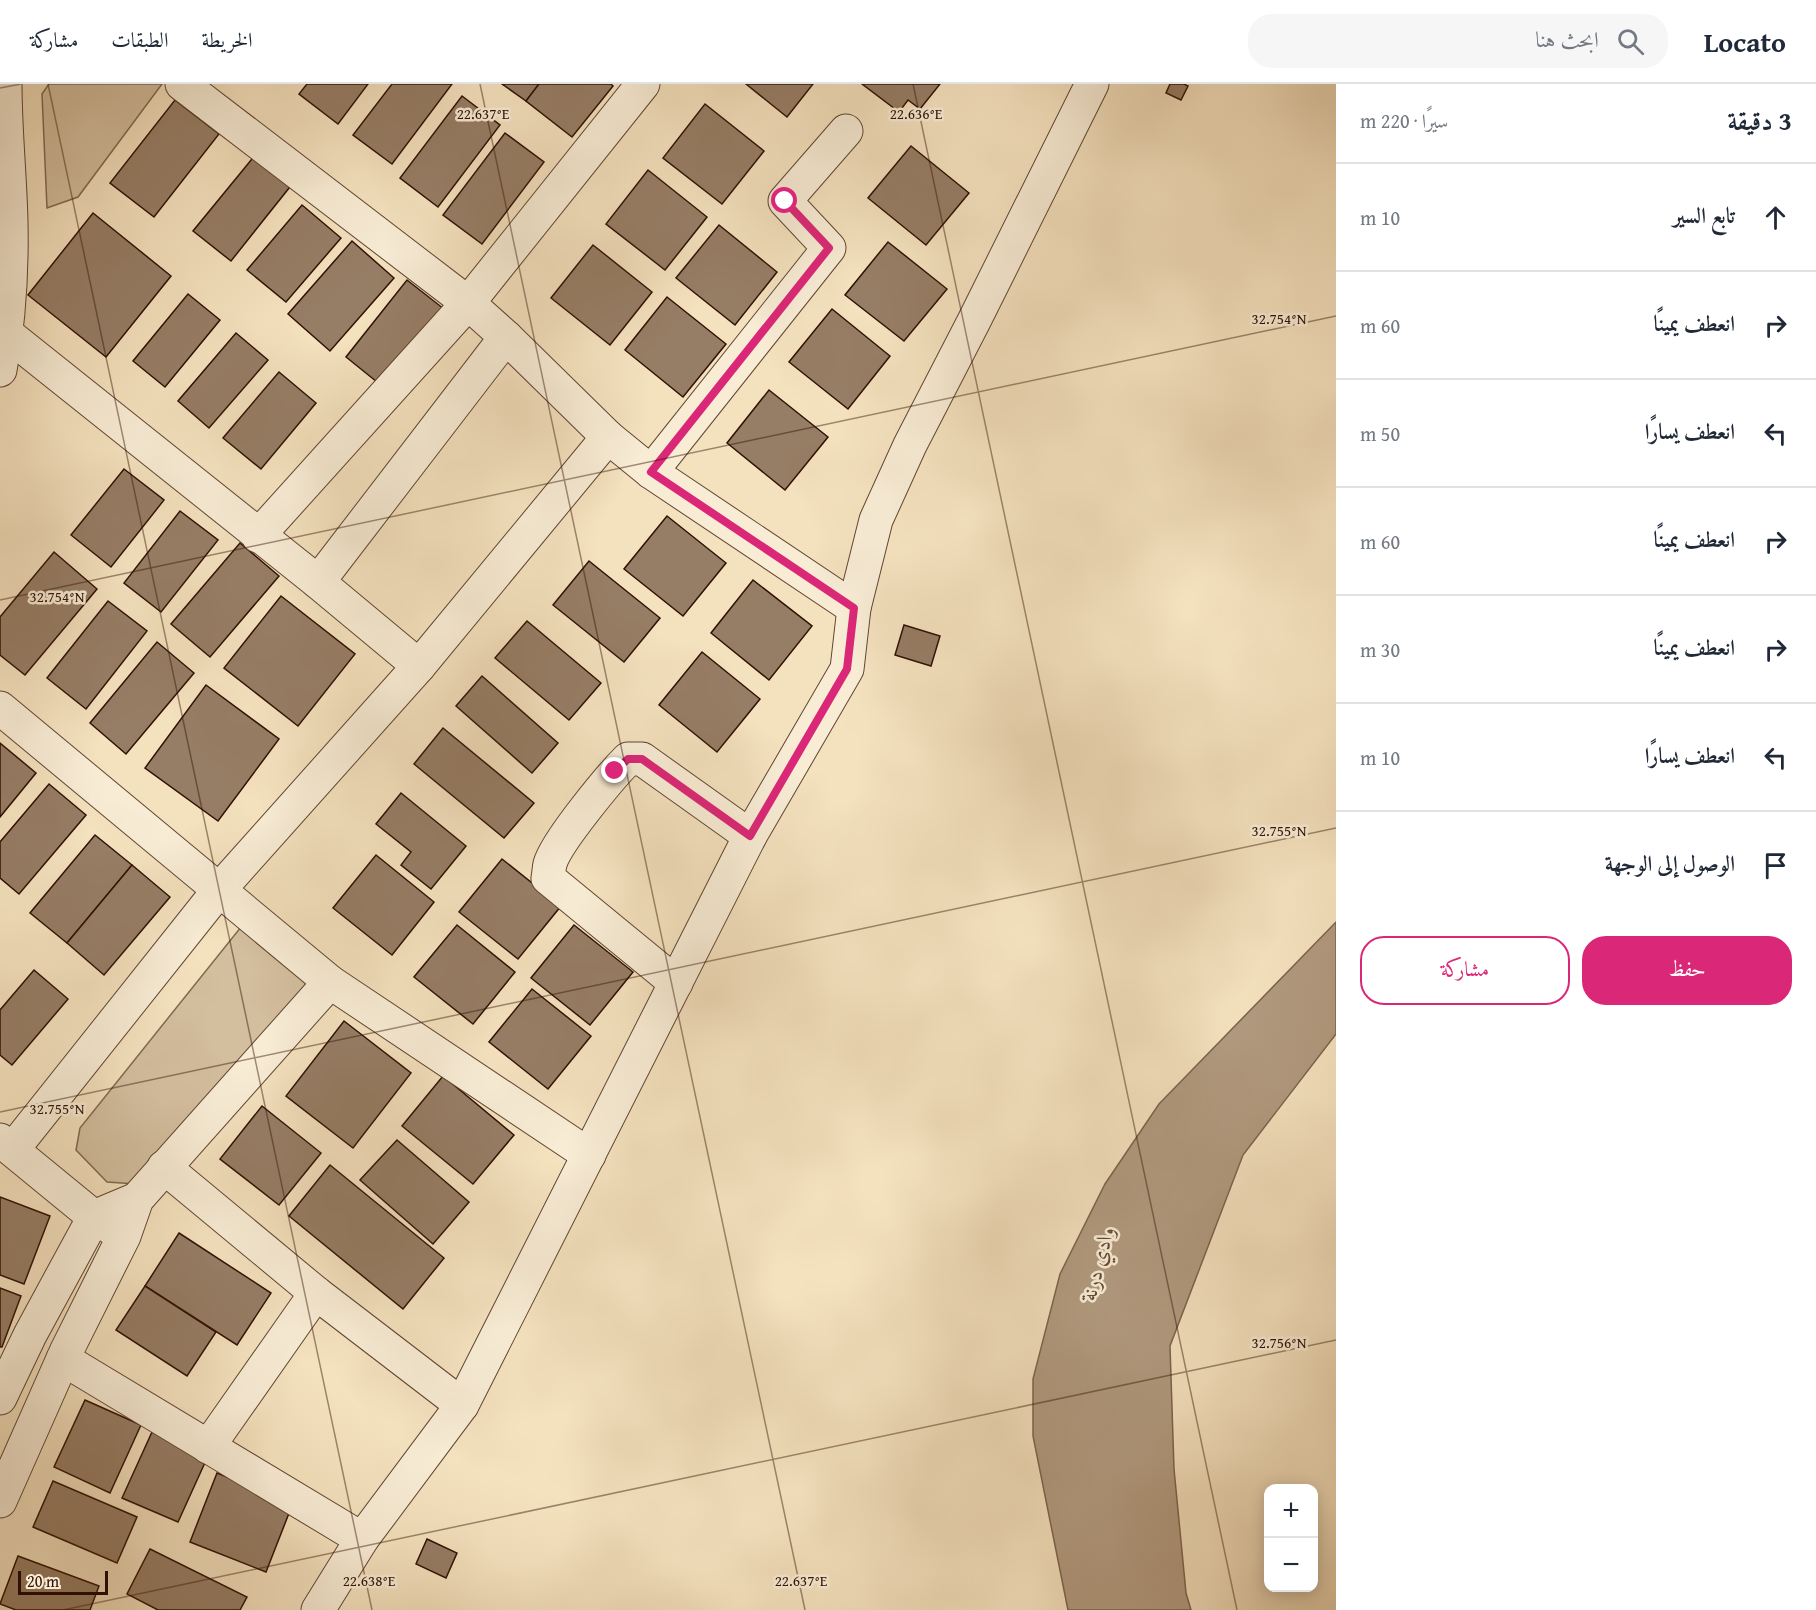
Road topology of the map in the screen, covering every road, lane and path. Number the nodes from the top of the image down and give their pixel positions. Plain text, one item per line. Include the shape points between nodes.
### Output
1 (5, 84) edge
2 (182, 84) edge
3 (643, 84) edge
4 (1092, 84) edge
5 (846, 131) dead end
6 (468, 303) junction
7 (7, 334) junction
8 (506, 337) junction
9 (0, 370) edge
10 (608, 437) junction
11 (651, 472) junction
12 (258, 536) junction
13 (318, 582) junction
14 (854, 608) junction
15 (419, 666) junction
16 (0, 708) edge
17 (750, 836) junction
18 (219, 890) junction
19 (330, 982) junction
20 (676, 983) junction
21 (7, 1144) edge
22 (589, 1155) junction
23 (164, 1167) junction
24 (137, 1199) junction
25 (94, 1217) junction
26 (124, 1236) junction
27 (316, 1293) junction
28 (63, 1359) junction
29 (0, 1398) edge
30 (462, 1405) junction
31 (208, 1447) junction
32 (0, 1501) edge
33 (362, 1539) junction
34 (318, 1610) edge

1 - 7 street via 11,223
2 - 6 street
3 - 6 street
4 - 14 street via 910,445 876,520
5 - 11 street via 785,201 829,248
6 - 8 street
6 - 12 street
7 - 9 street
7 - 12 street
8 - 10 street
8 - 13 street
10 - 11 street
10 - 15 street
11 - 14 street
12 - 13 street
13 - 15 street
14 - 17 street via 847,669
15 - 18 street
16 - 18 street
17 - 20 street
17 - 20 street via 642,759 628,759 559,845 548,878
18 - 19 street
18 - 21 street
19 - 22 street
19 - 23 street
20 - 22 street
21 - 25 street
22 - 30 street
23 - 24 street
23 - 27 street
24 - 25 street
24 - 26 street
25 - 26 street
25 - 29 street
26 - 28 street
27 - 30 street
27 - 31 street
28 - 31 street
28 - 32 street
30 - 33 street
31 - 33 street
33 - 34 street

